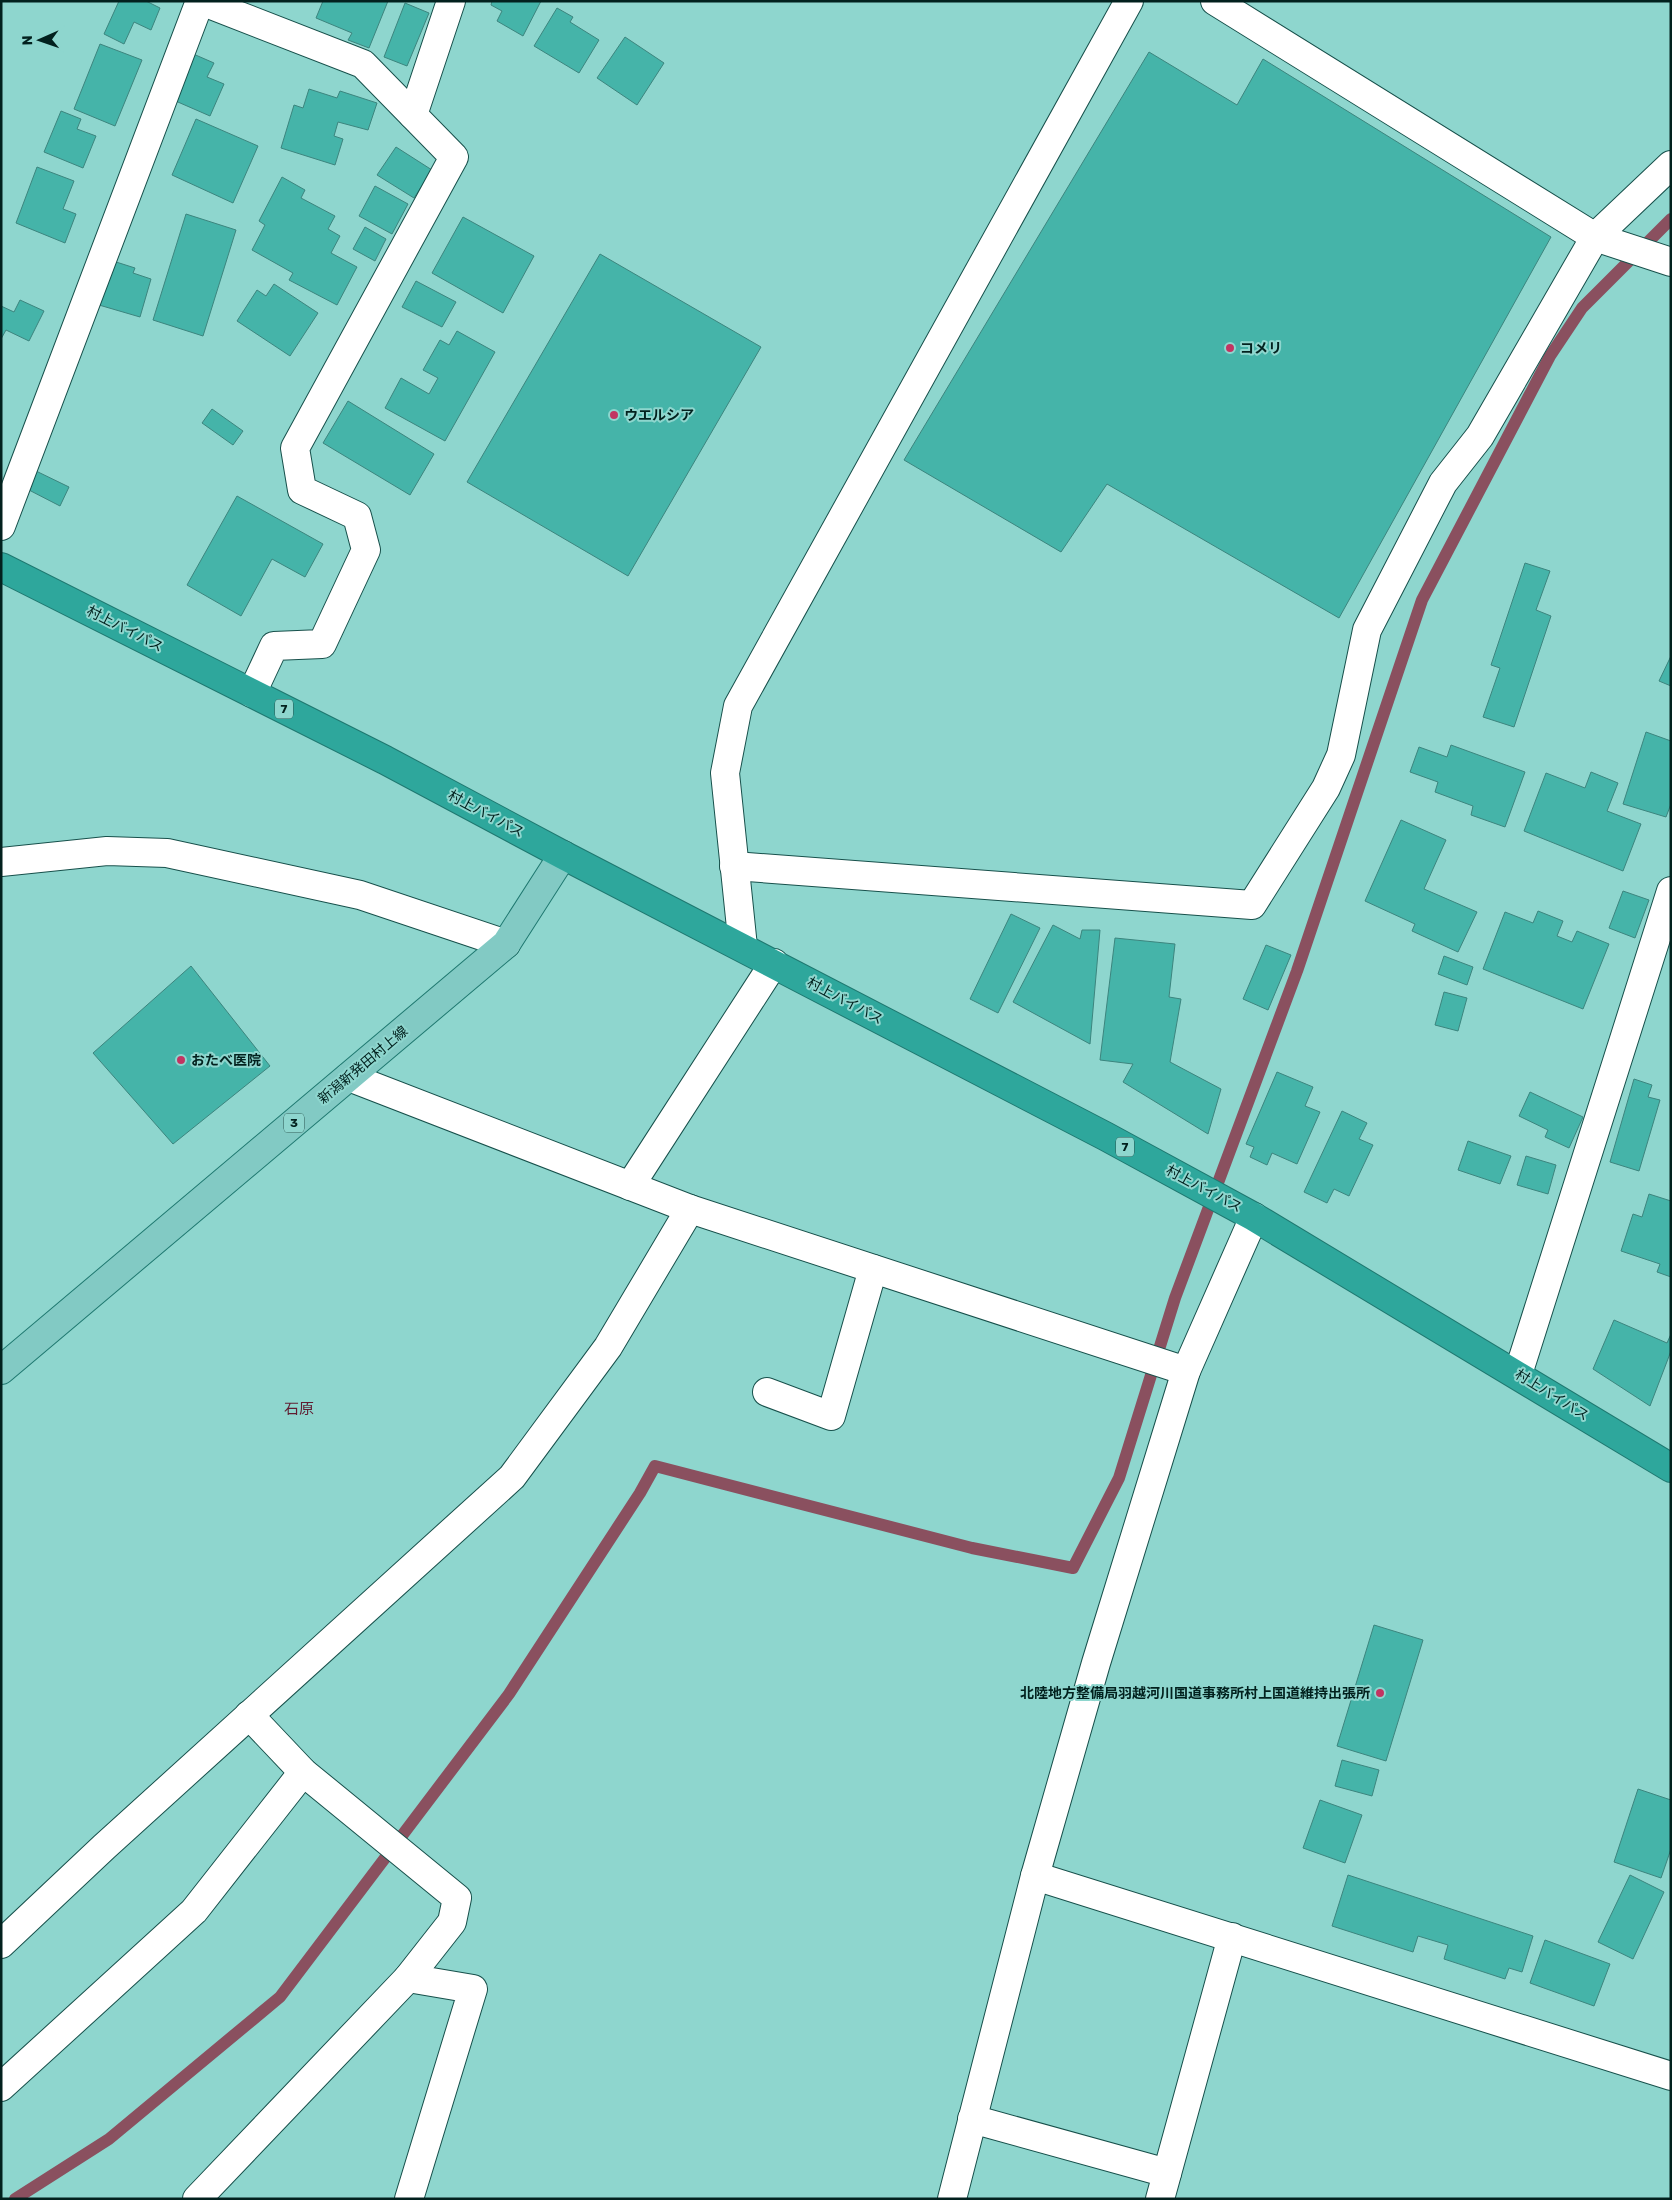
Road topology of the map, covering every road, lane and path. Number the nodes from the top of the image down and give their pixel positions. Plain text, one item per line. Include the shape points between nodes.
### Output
1 (200, 1) edge
2 (450, 1) edge
3 (1130, 1) edge
4 (1215, 1) edge
5 (413, 115) junction
6 (1671, 165) edge
7 (1595, 237) junction
8 (1671, 262) edge
9 (1, 526) edge
10 (1, 567) edge
11 (252, 693) junction
12 (563, 856) junction
13 (1, 862) edge
14 (734, 866) junction
15 (1671, 890) edge
16 (506, 944) junction
17 (742, 947) junction
18 (774, 963) junction
19 (349, 1077) junction
20 (630, 1186) junction
21 (690, 1209) junction
22 (1254, 1217) junction
23 (873, 1269) junction
24 (1, 1370) edge
25 (1186, 1371) junction
26 (1518, 1374) junction
27 (767, 1392) dead end
28 (1671, 1468) edge
29 (250, 1715) junction
30 (304, 1772) junction
31 (1035, 1876) junction
32 (1232, 1937) junction
33 (1, 1944) edge
34 (408, 1978) junction
35 (1671, 2076) edge
36 (1, 2087) edge
37 (972, 2119) junction
38 (1167, 2173) junction
39 (197, 2199) edge
40 (410, 2199) edge
41 (952, 2199) edge
42 (1160, 2199) edge

1 - 5 street via 363,64
1 - 9 street
2 - 5 street
3 - 14 street via 738,706 725,774
4 - 7 street
5 - 11 street via 454,157 295,448 302,490 357,516 366,550 322,644 274,646
6 - 7 street
7 - 8 street
7 - 14 street via 1480,436 1443,483 1368,630 1341,755 1326,788 1252,905
10 - 11 highway, 村上バイパス / 7
11 - 12 highway, 村上バイパス / 7
12 - 16 main road, 新潟新発田村上線 / 3
12 - 17 highway, 村上バイパス / 7
13 - 16 street via 107,851 167,853 360,895
14 - 17 street
15 - 26 street
16 - 19 main road, 新潟新発田村上線 / 3
17 - 18 highway, 村上バイパス / 7
18 - 20 street
18 - 22 highway, 村上バイパス / 7
19 - 20 street
19 - 24 main road, 新潟新発田村上線 / 3
20 - 21 street
21 - 23 street
21 - 29 street via 608,1347 512,1477
22 - 25 street
22 - 26 highway, 村上バイパス / 7
23 - 25 street
23 - 27 street via 831,1416
25 - 31 street via 1096,1663
26 - 28 highway, 村上バイパス / 7
29 - 30 street
29 - 33 street
30 - 34 street via 457,1898 452,1922
30 - 36 street via 194,1911
31 - 32 street
31 - 37 street
32 - 35 street
32 - 38 street
34 - 39 street
34 - 40 street via 473,1990
37 - 38 street
37 - 41 street
38 - 42 street

